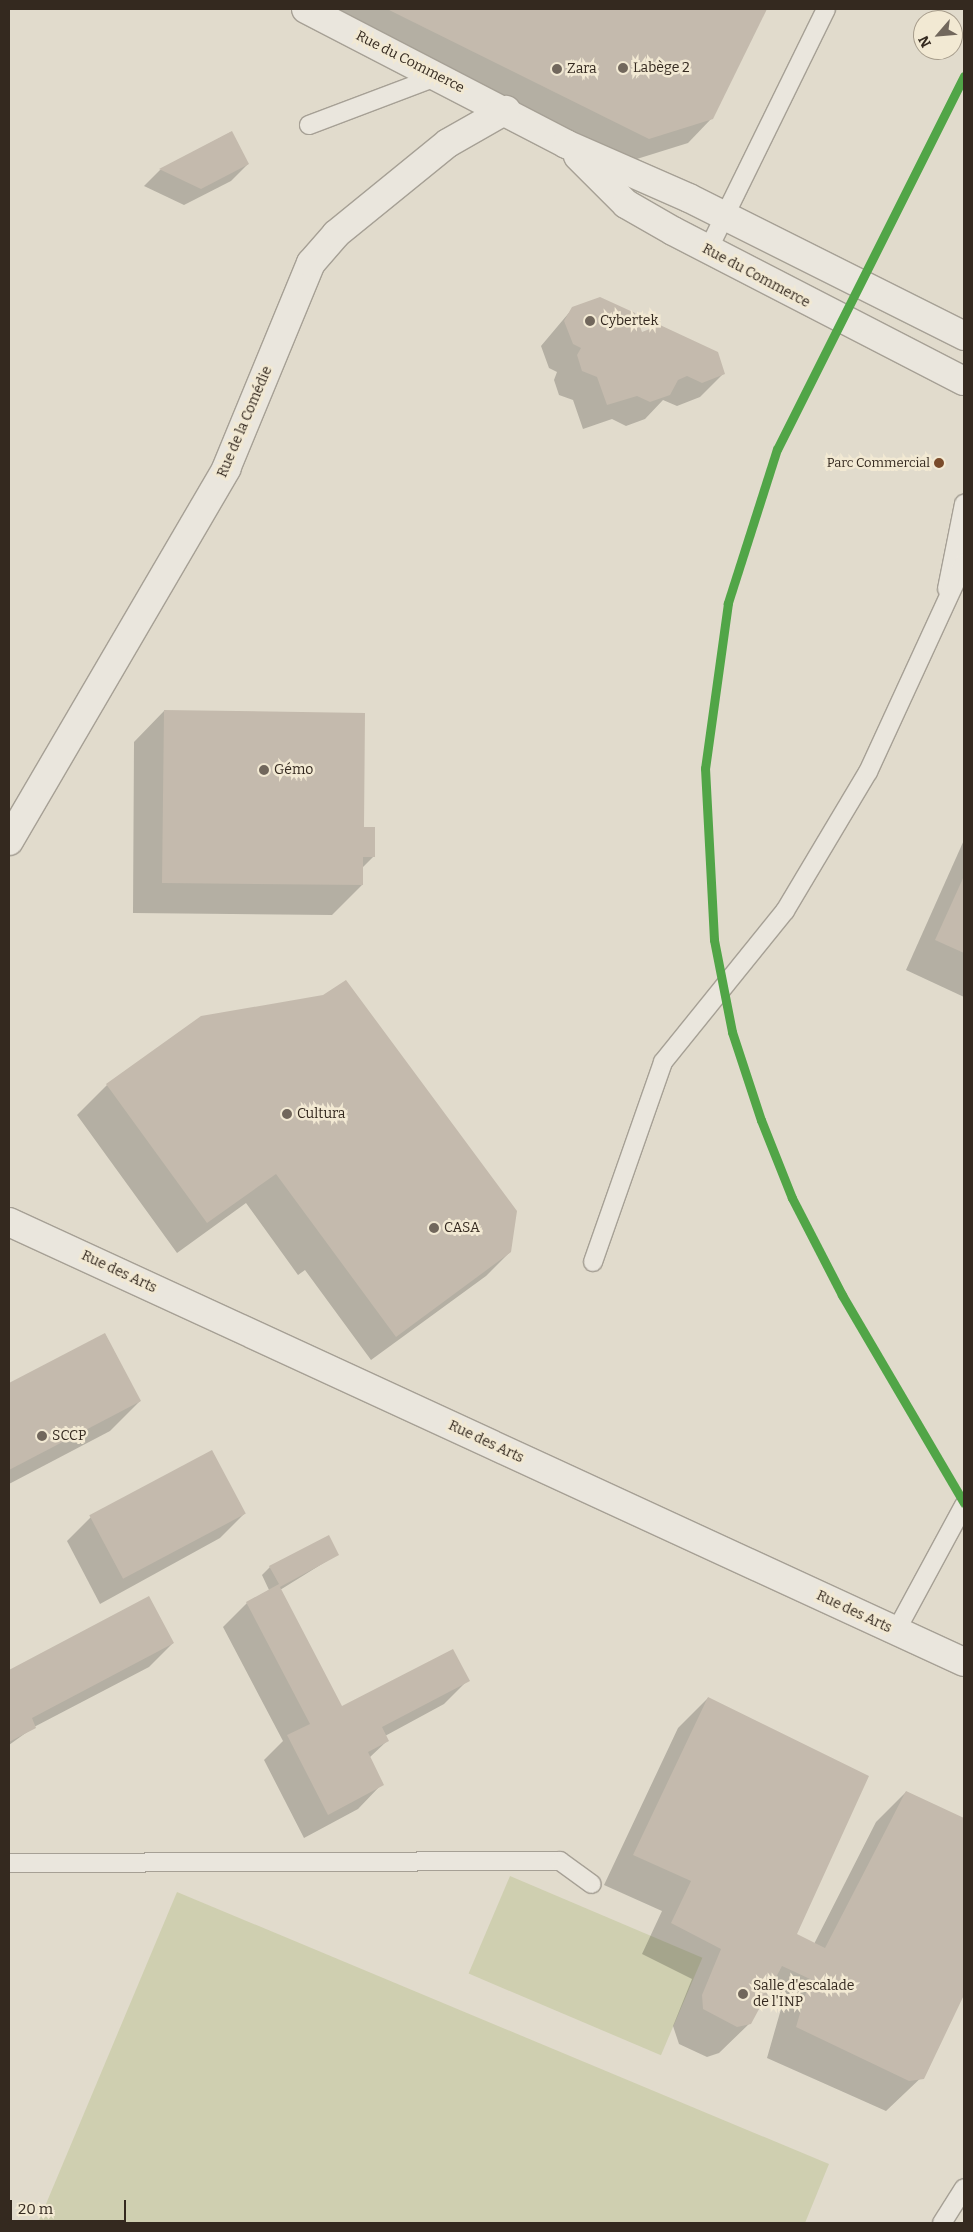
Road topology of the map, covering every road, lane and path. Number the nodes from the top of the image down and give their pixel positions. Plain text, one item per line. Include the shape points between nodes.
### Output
1 (306, 9) edge
2 (826, 9) edge
3 (439, 76) junction
4 (506, 110) junction
5 (309, 124) dead end
6 (566, 144) junction
7 (724, 218) junction
8 (708, 250) junction
9 (964, 336) edge
10 (964, 382) edge
11 (964, 504) edge
12 (964, 563) edge
13 (946, 602) junction
14 (9, 841) edge
15 (9, 1222) edge
16 (593, 1262) dead end
17 (964, 1505) edge
18 (896, 1631) junction
19 (964, 1662) edge
20 (9, 1863) edge
21 (592, 1884) dead end
22 (964, 2188) edge
23 (942, 2223) edge

1 - 3 street, Rue du Commerce
2 - 7 lane
3 - 4 street, Rue du Commerce
3 - 5 lane
4 - 6 street, Rue du Commerce
4 - 14 street, Rue de la Comédie via 448,143 336,234 311,264 226,469
6 - 7 street, Rue du Commerce
6 - 8 street, Rue du Commerce via 626,204
7 - 8 lane
7 - 9 street, Rue du Commerce
8 - 10 street, Rue du Commerce
11 - 13 lane via 950,562
12 - 13 lane
13 - 16 lane via 868,772 785,911 663,1062
15 - 18 street, Rue des Arts
17 - 18 lane
18 - 19 street, Rue des Arts
20 - 21 lane via 560,1861
22 - 23 lane

